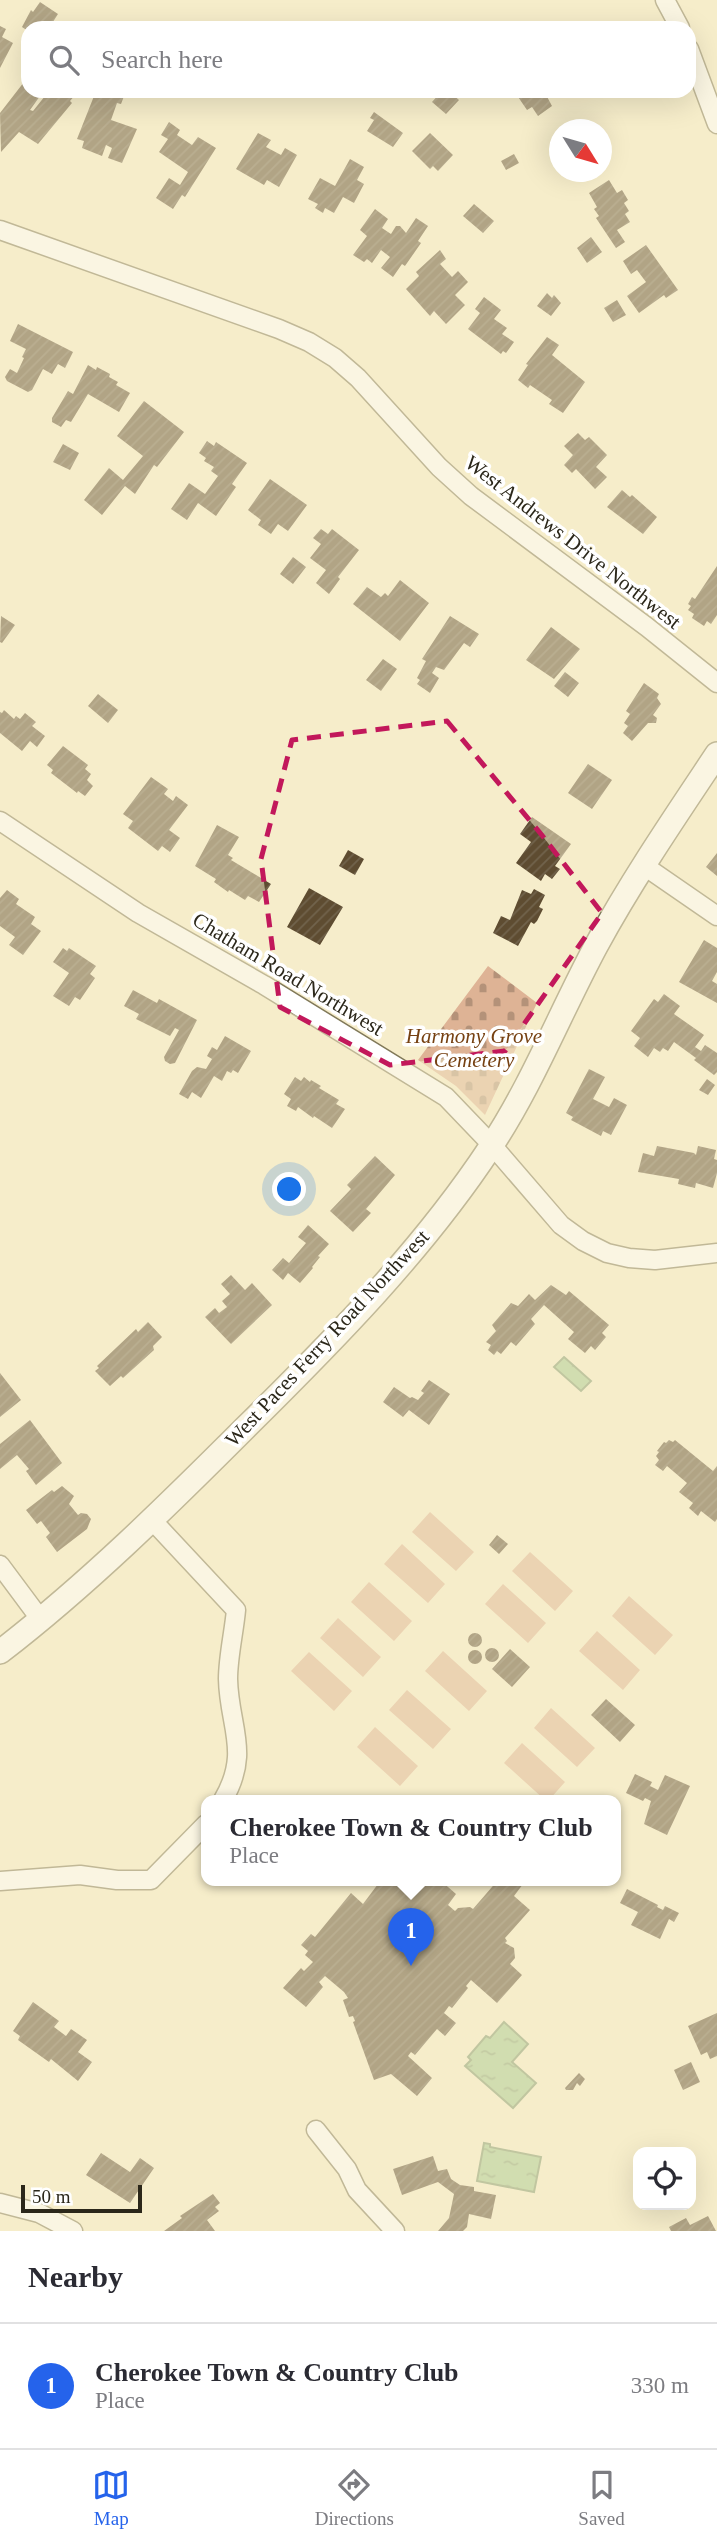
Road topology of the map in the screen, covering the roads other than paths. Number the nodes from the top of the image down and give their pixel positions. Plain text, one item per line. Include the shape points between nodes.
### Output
1 (665, 0) edge
2 (676, 21) edge
3 (696, 68) edge
4 (717, 124) edge
5 (0, 230) edge
6 (717, 683) edge
7 (717, 754) edge
8 (0, 821) edge
9 (643, 865) junction
10 (717, 916) edge
11 (492, 1145) junction
12 (717, 1253) edge
13 (152, 1520) junction
14 (0, 1565) edge
15 (41, 1620) junction
16 (0, 1652) edge
17 (225, 1795) edge
18 (201, 1829) edge
19 (0, 1881) edge
20 (316, 2130) dead end
21 (0, 2203) edge
22 (73, 2231) edge
23 (395, 2231) edge

1 - 2 street
3 - 4 street
5 - 6 street, West Andrews Drive Northwest via 309,342 358,378 471,496
7 - 9 main road, West Paces Ferry Road Northwest
8 - 11 street, Chatham Road Northwest via 138,913 446,1097
9 - 10 street
9 - 11 main road, West Paces Ferry Road Northwest
11 - 12 street, Chatham Road Northwest via 561,1225 607,1253 655,1260
11 - 13 main road, West Paces Ferry Road Northwest via 469,1180 365,1304
13 - 15 main road, West Paces Ferry Road Northwest
13 - 17 street via 236,1610 228,1678 238,1760
14 - 15 street
15 - 16 main road, West Paces Ferry Road Northwest
18 - 19 street via 151,1880 80,1875
20 - 23 street via 347,2169 356,2190
21 - 22 street via 39,2213

